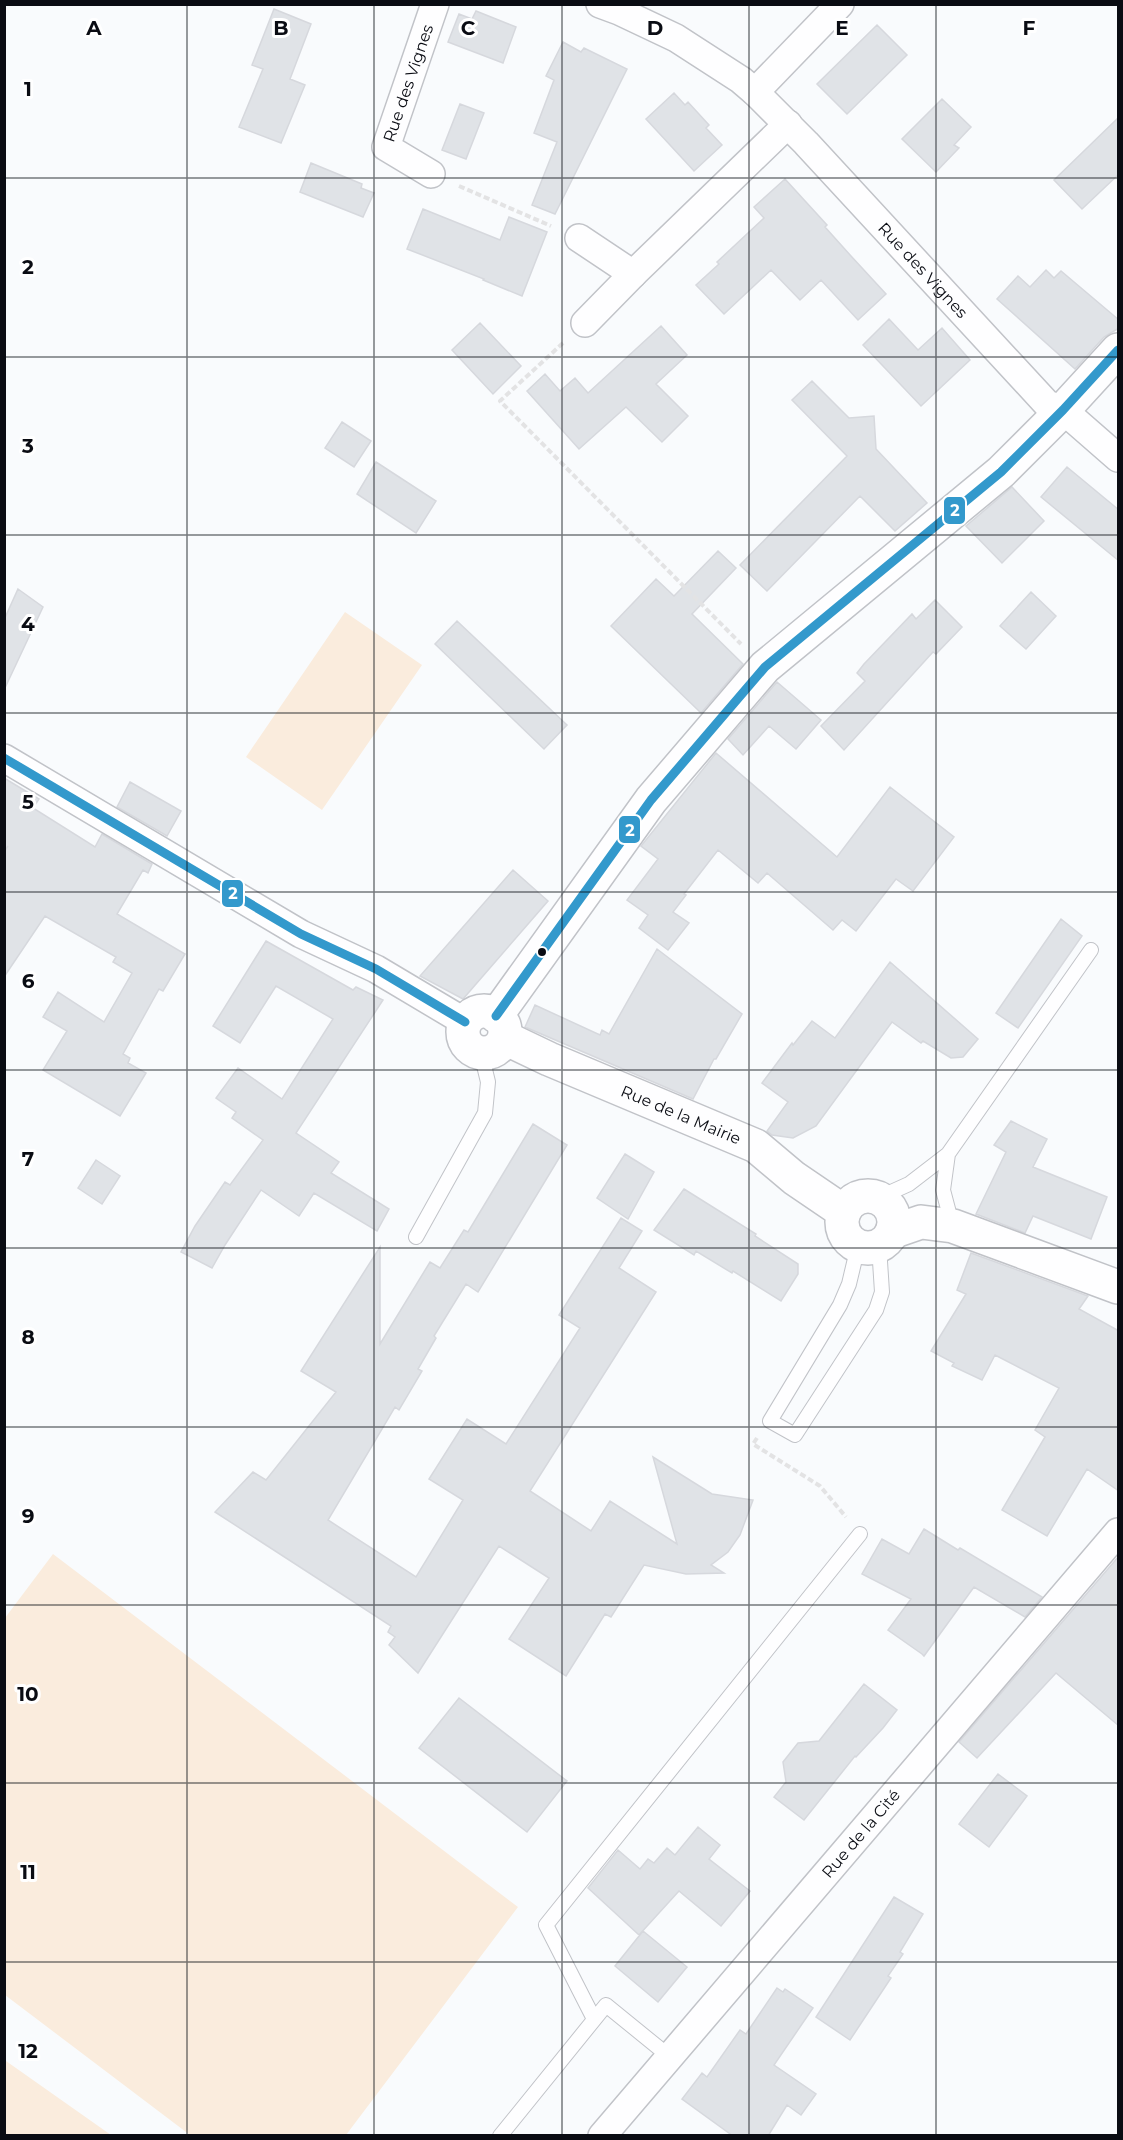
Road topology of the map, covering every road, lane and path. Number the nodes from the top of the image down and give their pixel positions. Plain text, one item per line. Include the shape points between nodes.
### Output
1 (435, 4) edge
2 (600, 4) edge
3 (840, 4) edge
4 (755, 92) junction
5 (788, 124) junction
6 (431, 174) joint
7 (579, 238) joint
8 (633, 274) junction
9 (585, 323) joint
10 (1119, 350) edge
11 (1063, 410) junction
12 (1119, 458) edge
13 (765, 668) junction
14 (4, 758) edge
15 (1091, 950) dead end
16 (487, 1032) junction
17 (948, 1154) junction
18 (878, 1198) junction
19 (844, 1212) junction
20 (953, 1226) junction
21 (416, 1238) dead end
22 (876, 1241) junction
23 (1119, 1287) edge
24 (770, 1421) junction
25 (1119, 1532) edge
26 (860, 1534) joint
27 (594, 2019) junction
28 (670, 2057) junction
29 (500, 2136) edge
30 (602, 2136) edge

1 - 6 street, Rue des Vignes via 386,147
2 - 4 street, Rue des Vignes via 676,38
3 - 4 street
4 - 5 street, Rue des Vignes
5 - 8 street
5 - 11 street, Rue des Vignes via 1047,404
6 - 7 path
7 - 8 street
8 - 9 street
9 - 13 path via 500,401
10 - 11 street
11 - 12 street, Rue des Vignes
11 - 13 street via 1000,472
13 - 16 street via 651,801
14 - 16 street via 301,934 376,969
15 - 17 lane
16 - 19 street, Rue de la Mairie via 756,1146
16 - 21 lane via 485,1113
17 - 18 lane via 909,1184
17 - 20 lane via 943,1190
18 - 19 street via 858,1198
18 - 22 street via 892,1211 894,1222
19 - 22 street via 842,1221 849,1240
20 - 22 street via 921,1222
20 - 23 street
22 - 24 lane
22 - 24 lane via 882,1292 876,1310 795,1436
24 - 26 path via 753,1444 820,1486
25 - 28 street, Rue de la Cité
26 - 27 lane via 546,1925
27 - 28 lane via 606,2005
27 - 29 lane
28 - 30 street, Rue de la Cité

